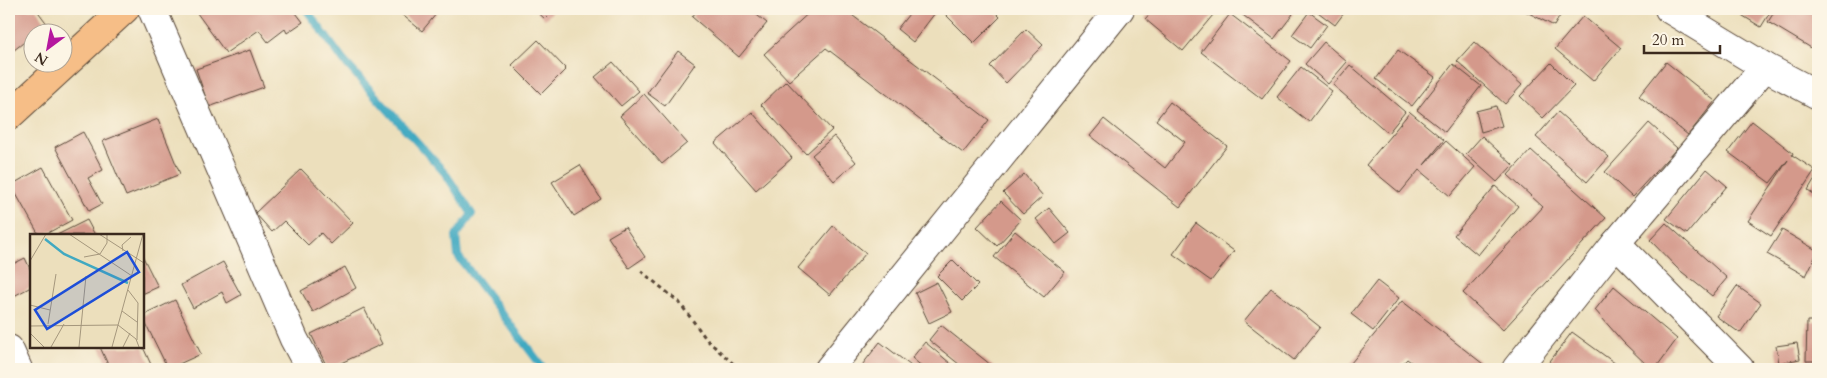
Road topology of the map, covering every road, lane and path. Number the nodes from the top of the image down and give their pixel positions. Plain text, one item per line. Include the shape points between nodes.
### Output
1 (125, 9) edge
2 (152, 9) edge
3 (1120, 9) edge
4 (1669, 9) edge
5 (1765, 68) junction
6 (1818, 95) edge
7 (9, 116) edge
8 (1616, 244) junction
9 (641, 271) dead end
10 (9, 350) edge
11 (18, 369) edge
12 (310, 369) edge
13 (738, 369) edge
14 (829, 369) edge
15 (1516, 369) edge
16 (1740, 369) edge

1 - 7 highway
2 - 12 street via 294,339
3 - 14 street
4 - 5 street
5 - 6 street
5 - 8 street
8 - 15 street
8 - 16 street
9 - 13 path via 679,302 707,340
10 - 11 street

